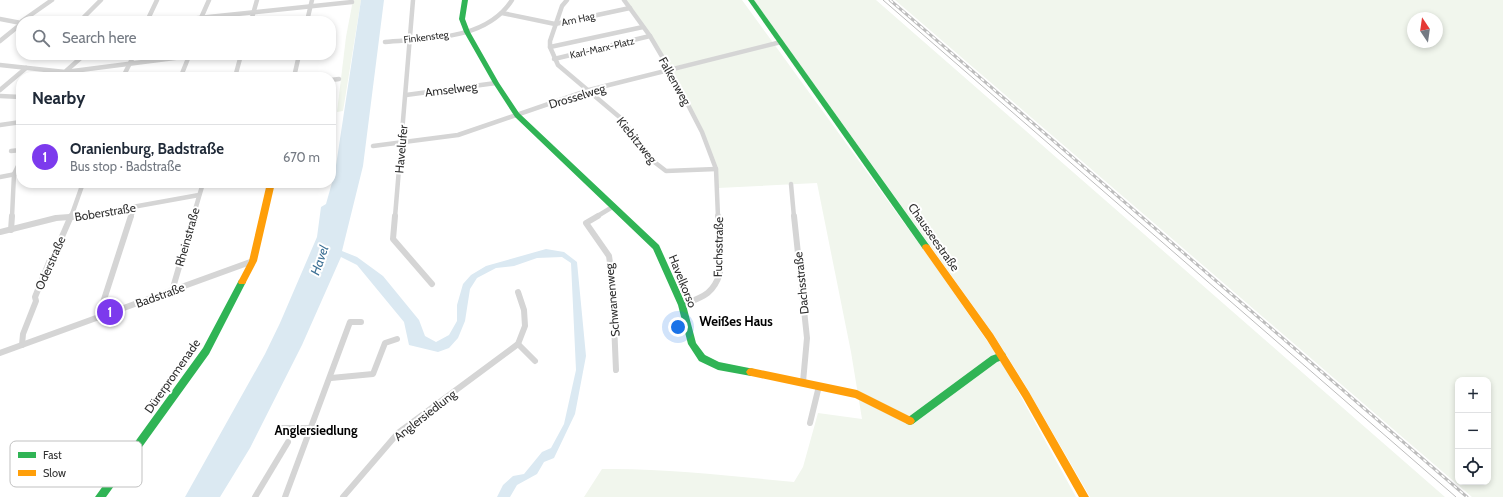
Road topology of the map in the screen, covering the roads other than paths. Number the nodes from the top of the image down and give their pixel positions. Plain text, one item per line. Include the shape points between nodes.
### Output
1 (52, 0) edge
2 (101, 0) edge
3 (157, 0) edge
4 (209, 0) edge
5 (257, 0) edge
6 (312, 0) edge
7 (413, 0) edge
8 (465, 0) edge
9 (512, 0) edge
10 (567, 0) edge
11 (624, 0) edge
12 (751, 0) edge
13 (352, 2) dead end
14 (310, 7) junction
15 (630, 8) junction
16 (502, 13) junction
17 (253, 14) junction
18 (30, 16) edge
19 (85, 16) edge
20 (149, 16) edge
21 (202, 16) edge
22 (227, 16) edge
23 (308, 16) edge
24 (0, 19) edge
25 (16, 22) edge
26 (556, 24) junction
27 (16, 27) edge
28 (643, 27) junction
29 (467, 32) junction
30 (650, 36) junction
31 (410, 39) junction
32 (0, 41) edge
33 (385, 42) dead end
34 (781, 42) junction
35 (550, 47) junction
36 (554, 59) junction
37 (78, 60) edge
38 (131, 60) edge
39 (158, 60) edge
40 (187, 60) edge
41 (240, 60) edge
42 (298, 60) edge
43 (128, 64) junction
44 (0, 65) edge
45 (26, 68) junction
46 (670, 70) junction
47 (21, 72) edge
48 (65, 72) junction
49 (125, 72) edge
50 (183, 72) edge
51 (236, 72) edge
52 (295, 72) edge
53 (16, 76) edge
54 (336, 79) edge
55 (339, 79) dead end
56 (496, 83) junction
57 (0, 90) edge
58 (590, 90) junction
59 (406, 95) junction
60 (0, 96) edge
61 (16, 97) edge
62 (517, 115) junction
63 (16, 123) edge
64 (0, 125) edge
65 (402, 142) junction
66 (373, 146) dead end
67 (16, 150) edge
68 (11, 151) dead end
69 (716, 169) junction
70 (16, 170) edge
71 (14, 174) junction
72 (0, 177) edge
73 (791, 184) dead end
74 (81, 188) edge
75 (201, 188) edge
76 (270, 188) edge
77 (199, 195) junction
78 (614, 206) junction
79 (134, 208) junction
80 (71, 218) junction
81 (11, 230) junction
82 (0, 232) edge
83 (253, 261) junction
84 (432, 284) dead end
85 (172, 291) junction
86 (518, 292) dead end
87 (682, 305) junction
88 (98, 318) junction
89 (360, 322) dead end
90 (397, 339) dead end
91 (518, 344) junction
92 (22, 345) junction
93 (0, 353) edge
94 (1002, 356) junction
95 (535, 361) dead end
96 (616, 370) dead end
97 (331, 378) junction
98 (803, 382) junction
99 (819, 386) junction
100 (810, 423) dead end
101 (281, 428) dead end
102 (310, 428) junction
103 (141, 441) edge
104 (288, 442) dead end
105 (107, 487) edge
106 (100, 497) edge
107 (255, 497) edge
108 (286, 497) edge
109 (343, 497) edge
110 (1084, 497) edge

1 - 18 street
2 - 19 street
3 - 20 street
4 - 21 street
5 - 17 street
6 - 14 street
7 - 31 street, Havelufer
8 - 29 street, Havelkorso via 462,19
9 - 16 street, Finkensteg
10 - 26 street via 562,6
11 - 15 street, Falkenweg
12 - 34 street, Chausseestraße
13 - 14 street
14 - 17 street
14 - 23 street
15 - 26 street, Am Hag
15 - 28 street, Falkenweg
16 - 26 street, Am Hag
16 - 29 street, Finkensteg via 482,27
17 - 22 street
24 - 25 street
26 - 35 street
27 - 32 street
28 - 30 street, Falkenweg
28 - 35 street
29 - 31 street, Finkensteg
29 - 56 street, Havelkorso
30 - 36 street, Karl-Marx-Platz
30 - 46 street, Falkenweg
31 - 33 street, Finkensteg
31 - 59 street, Havelufer
34 - 46 street, Drosselweg
34 - 94 street, Chausseestraße
35 - 36 street
36 - 58 street, Kiebitzweg
37 - 48 street
38 - 43 street
39 - 43 street
40 - 50 street
41 - 51 street
42 - 52 street
43 - 48 street
43 - 49 street
44 - 45 street
45 - 47 street
45 - 48 street
46 - 58 street, Drosselweg
46 - 69 street, Falkenweg via 702,132
53 - 57 street
54 - 55 street
56 - 59 street, Amselweg
56 - 62 street, Havelkorso
58 - 62 street, Drosselweg
58 - 69 street, Kiebitzweg via 623,120 652,161 666,171
59 - 65 street, Havelufer
60 - 61 street
62 - 65 street, Drosselweg via 458,135
62 - 78 street, Havelkorso
63 - 64 street
65 - 66 street, Drosselweg
65 - 84 street, Havelufer via 392,239
67 - 68 street
69 - 87 street, Fuchsstraße via 720,273 716,285 706,295
70 - 71 street
71 - 72 street
71 - 81 street
73 - 98 street, Dachsstraße via 807,338
74 - 80 street, Oderstraße
75 - 77 street, Rheinstraße
76 - 83 street, Dürerpromenade
77 - 79 street, Boberstraße
77 - 85 street, Rheinstraße
78 - 87 street, Havelkorso via 656,247
78 - 96 street, Schwanenweg via 586,223 609,256
79 - 80 street, Boberstraße
79 - 88 street
80 - 81 street, Boberstraße via 56,218
80 - 92 street, Oderstraße via 35,297 36,301 23,334
81 - 82 street, Boberstraße
83 - 85 street, Badstraße
83 - 103 street, Dürerpromenade via 206,351
85 - 88 street, Badstraße
86 - 91 street via 524,310 525,326
87 - 98 street, Havelkorso via 692,344 702,358 718,366
88 - 92 street, Badstraße
89 - 97 street via 350,322
90 - 97 street via 385,343 373,374
91 - 95 street
91 - 109 street, Anglersiedlung via 398,433
92 - 93 street, Badstraße
94 - 99 street, Havelkorso via 994,359 909,422 857,394
94 - 110 street, Chausseestraße
97 - 102 street
98 - 99 street, Havelkorso
99 - 100 street
101 - 102 street
102 - 108 street
104 - 107 street
105 - 106 street, Dürerpromenade

